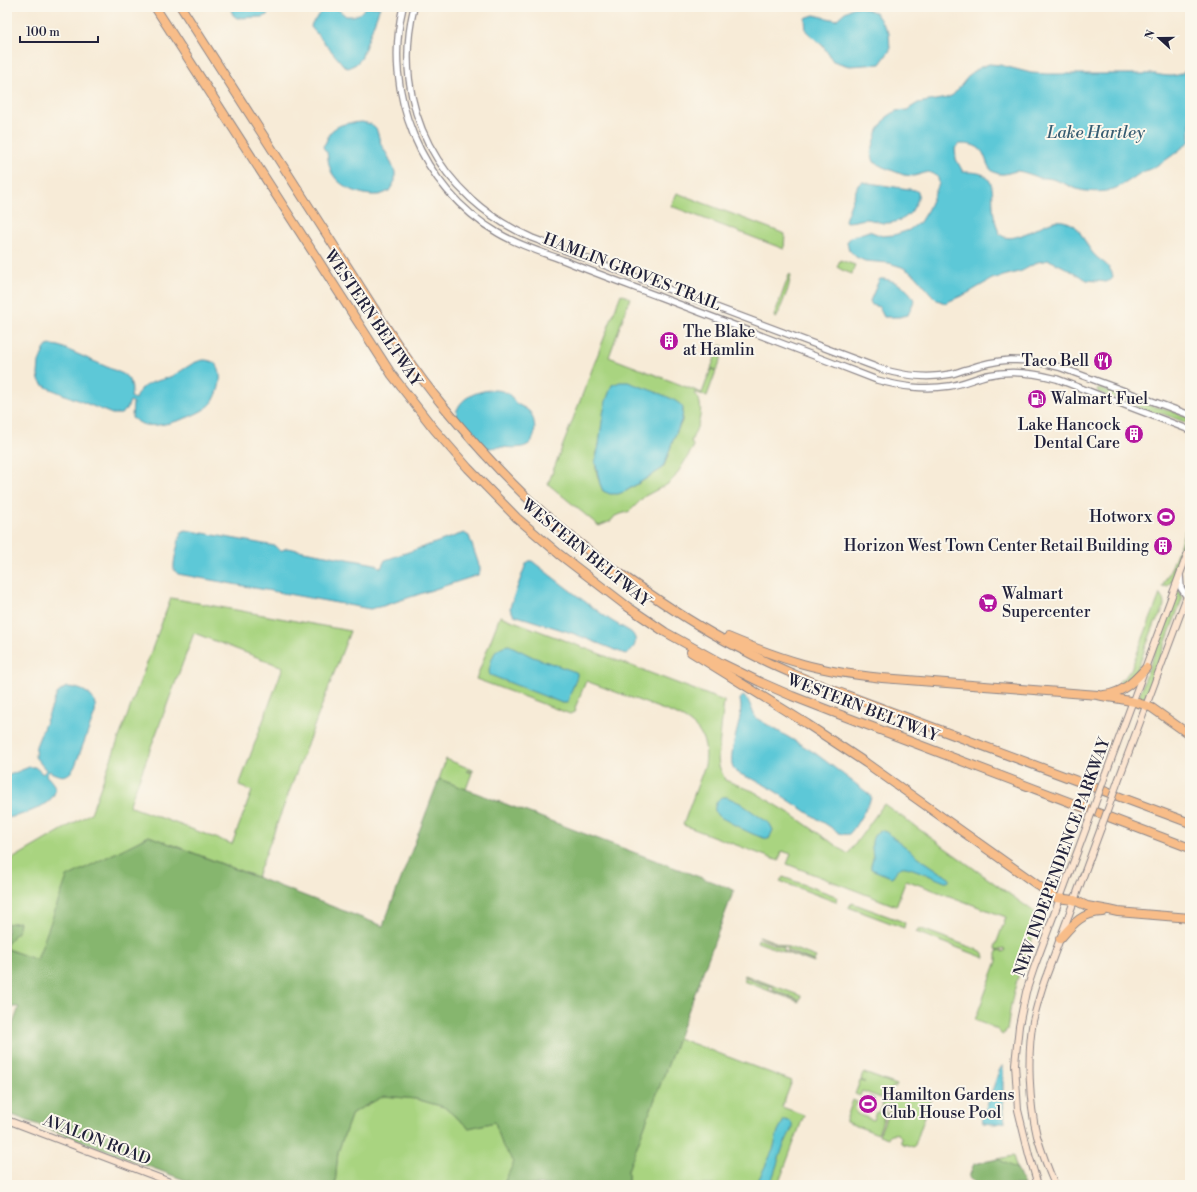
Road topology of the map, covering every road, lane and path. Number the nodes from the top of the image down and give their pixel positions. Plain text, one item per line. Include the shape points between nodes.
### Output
1 (156, 7) edge
2 (181, 7) edge
3 (403, 7) edge
4 (414, 7) edge
5 (1190, 415) edge
6 (1190, 430) edge
7 (1190, 547) edge
8 (1180, 573) junction
9 (1190, 588) edge
10 (1187, 597) junction
11 (699, 626) junction
12 (665, 632) junction
13 (1146, 668) junction
14 (1098, 695) junction
15 (1133, 702) junction
16 (1146, 705) junction
17 (1190, 735) edge
18 (1190, 823) edge
19 (1190, 848) edge
20 (1060, 898) junction
21 (1074, 900) junction
22 (1118, 912) junction
23 (1190, 918) edge
24 (1060, 940) junction
25 (7, 1120) edge
26 (178, 1185) edge
27 (1038, 1185) edge
28 (1055, 1185) edge

1 - 12 highway, WESTERN BELTWAY via 392,375 434,429 517,518 559,554
2 - 11 highway, WESTERN BELTWAY via 405,356 443,406 491,462 567,533 613,569
3 - 6 street, HAMLIN GROVES TRAIL via 398,36 398,77 405,112 417,144 434,174 450,193 478,220 504,236 877,380 922,388 962,384 1000,373 1040,374
4 - 5 street, HAMLIN GROVES TRAIL via 408,43 409,73 414,103 424,134 440,163 460,188 486,212 510,227 532,238 894,373 941,375 1010,360 1036,362
7 - 8 main road, NEW INDEPENDENCE PARKWAY
8 - 10 street via 1181,588
8 - 13 main road, NEW INDEPENDENCE PARKWAY
9 - 10 main road, NEW INDEPENDENCE PARKWAY
10 - 16 main road, NEW INDEPENDENCE PARKWAY
11 - 14 highway via 757,650 804,665 848,674
11 - 18 highway, WESTERN BELTWAY via 750,654 801,677
12 - 19 highway, WESTERN BELTWAY via 720,662 792,696
12 - 20 highway via 692,653 866,763 1053,896
13 - 14 highway via 1126,688
13 - 15 main road, NEW INDEPENDENCE PARKWAY
14 - 15 highway
15 - 16 highway
15 - 20 main road, NEW INDEPENDENCE PARKWAY, bridge
16 - 17 highway
16 - 21 main road, NEW INDEPENDENCE PARKWAY, bridge
20 - 21 highway
20 - 27 main road, NEW INDEPENDENCE PARKWAY via 1026,992 1015,1064 1018,1110
21 - 22 highway via 1087,906
21 - 24 main road, NEW INDEPENDENCE PARKWAY
22 - 23 highway
22 - 24 highway via 1097,912 1084,916 1073,924
24 - 28 main road, NEW INDEPENDENCE PARKWAY via 1039,997 1030,1048 1030,1087 1034,1123
25 - 26 main road, AVALON ROAD

